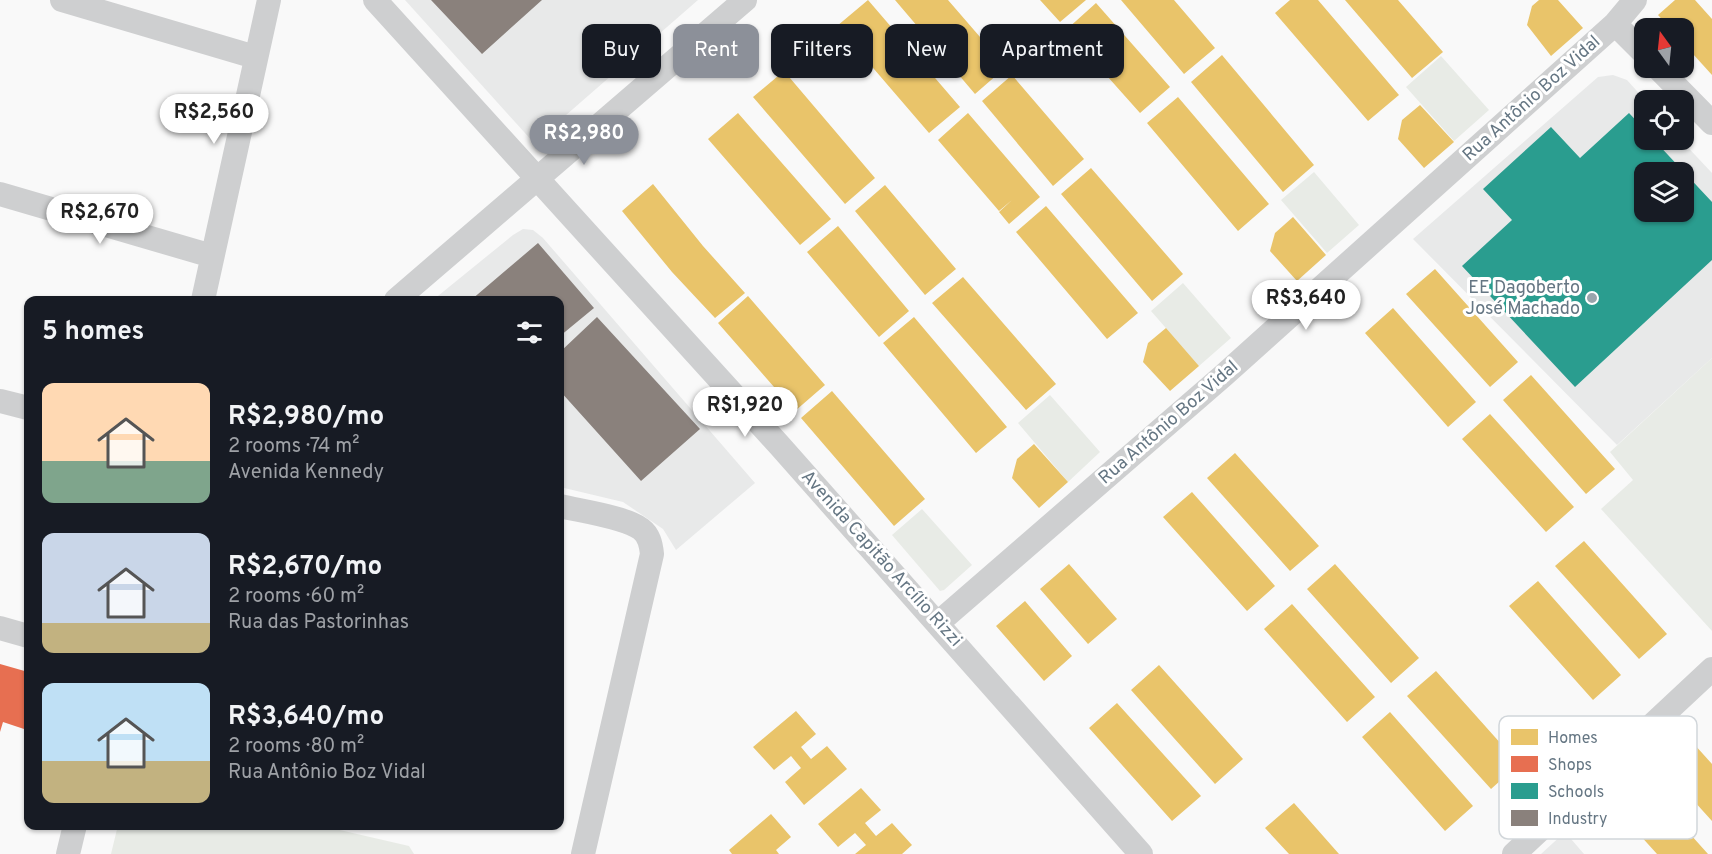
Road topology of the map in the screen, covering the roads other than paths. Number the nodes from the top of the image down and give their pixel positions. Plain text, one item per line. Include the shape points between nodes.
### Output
1 (63, 0) edge
2 (269, 0) edge
3 (375, 0) edge
4 (745, 0) edge
5 (1635, 0) edge
6 (1615, 24) junction
7 (1634, 43) edge
8 (255, 57) junction
9 (1668, 78) edge
10 (1712, 123) edge
11 (536, 179) junction
12 (0, 195) edge
13 (212, 256) junction
14 (203, 296) edge
15 (401, 296) edge
16 (0, 401) edge
17 (24, 407) edge
18 (564, 507) edge
19 (939, 623) junction
20 (0, 627) edge
21 (24, 635) edge
22 (1712, 669) edge
23 (1662, 716) edge
24 (74, 830) edge
25 (1530, 839) edge
26 (68, 854) edge
27 (583, 854) edge
28 (1141, 854) edge
29 (1514, 854) edge

1 - 8 street
2 - 8 street
3 - 11 street, Avenida Capitão Arcílio Rizzi
4 - 11 street
5 - 6 street, Rua Antônio Boz Vidal
6 - 7 street
6 - 19 street, Rua Antônio Boz Vidal via 1248,354
8 - 13 street
9 - 10 street
11 - 15 street
11 - 19 street, Avenida Capitão Arcílio Rizzi
12 - 13 street
13 - 14 street
16 - 17 street
18 - 27 street via 641,529 650,541 652,554
19 - 28 street, Avenida Capitão Arcílio Rizzi
20 - 21 street
22 - 23 street
24 - 26 street
25 - 29 street

